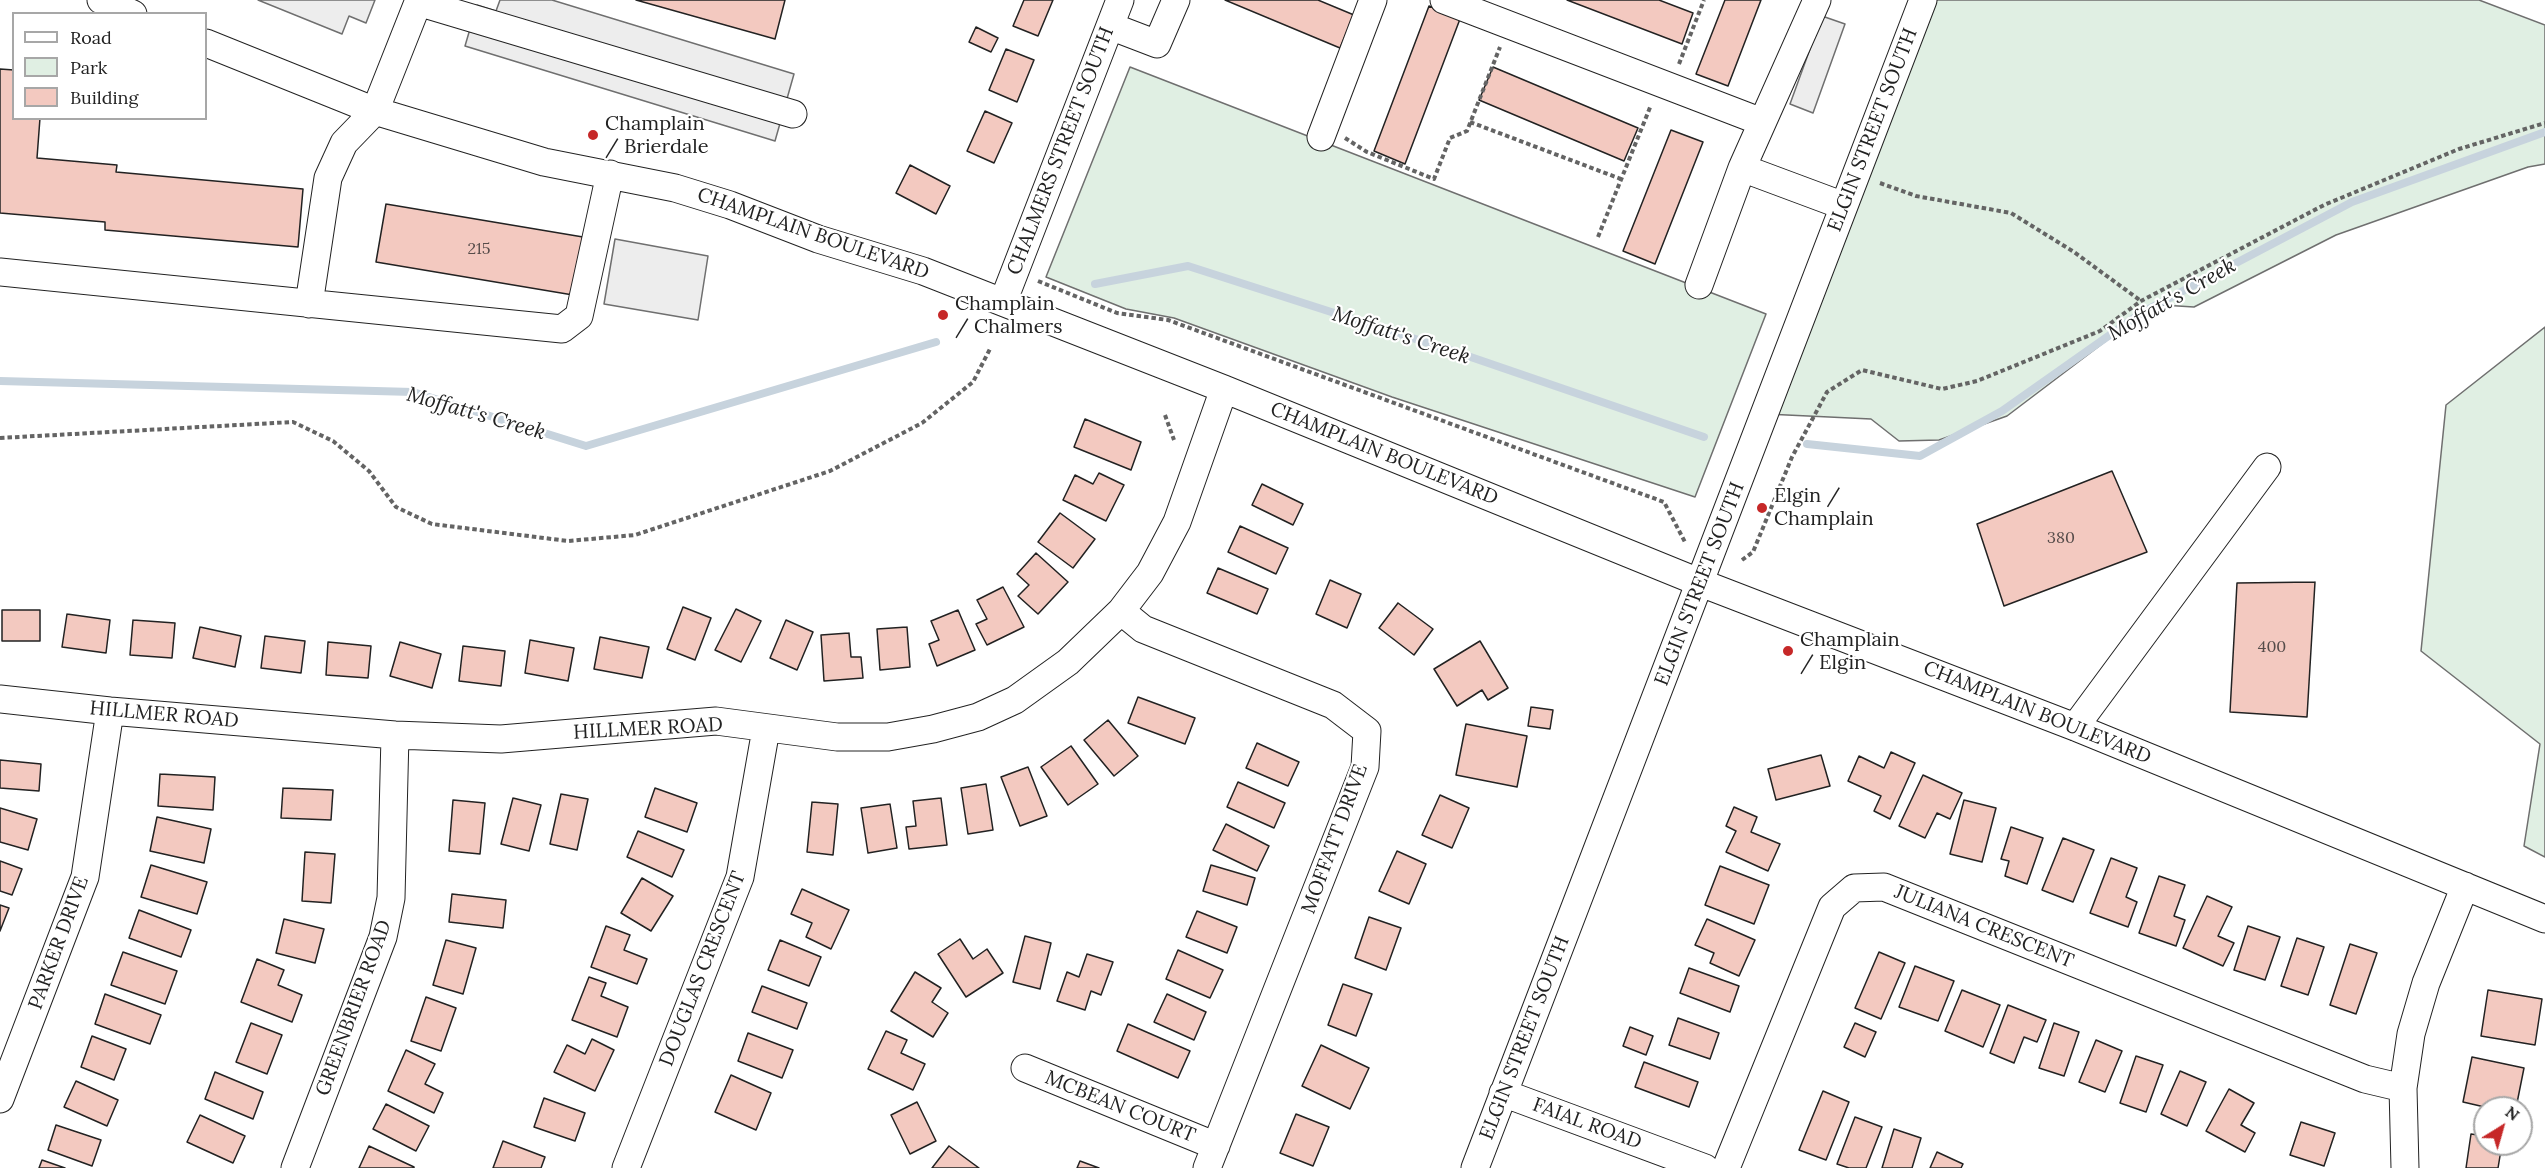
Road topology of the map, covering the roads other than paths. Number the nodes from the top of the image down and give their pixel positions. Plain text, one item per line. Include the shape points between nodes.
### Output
1 (101, 0) edge
2 (1120, 0) edge
3 (1176, 0) edge
4 (1373, 0) edge
5 (1444, 0) edge
6 (1817, 0) edge
7 (1923, 0) edge
8 (418, 1) edge
9 (128, 12) edge
10 (1110, 26) junction
11 (207, 43) edge
12 (375, 111) junction
13 (793, 114) dead end
14 (1762, 122) junction
15 (1324, 131) road end
16 (1742, 168) junction
17 (610, 174) junction
18 (1844, 206) junction
19 (0, 272) edge
20 (1699, 285) dead end
21 (1002, 302) junction
22 (309, 304) junction
23 (1224, 389) junction
24 (2267, 467) dead end
25 (1701, 583) junction
26 (1121, 611) junction
27 (0, 699) edge
28 (110, 711) junction
29 (2075, 727) junction
30 (766, 729) junction
31 (394, 735) junction
32 (2465, 886) junction
33 (2545, 920) edge
34 (1025, 1068) dead end
35 (2403, 1088) junction
36 (1503, 1093) junction
37 (0, 1099) edge
38 (1212, 1157) edge
39 (295, 1168) edge
40 (626, 1168) edge
41 (1475, 1168) edge
42 (1705, 1168) edge
43 (1726, 1168) edge
44 (2405, 1168) edge

1 - 9 street
2 - 10 street, CHALMERS STREET SOUTH
3 - 10 street via 1156,45
4 - 15 street
5 - 14 street
6 - 14 street
7 - 18 street, ELGIN STREET SOUTH
8 - 12 street
8 - 13 street
10 - 21 street, CHALMERS STREET SOUTH
11 - 12 street, CHAMPLAIN BOULEVARD
12 - 17 street, CHAMPLAIN BOULEVARD via 544,162
12 - 22 street via 344,143 328,178
14 - 16 street
16 - 18 street
16 - 20 street
17 - 21 street, CHAMPLAIN BOULEVARD via 704,196 818,239 914,267
17 - 22 street via 579,316 562,329
18 - 25 street, ELGIN STREET SOUTH
19 - 22 street
21 - 23 street, CHAMPLAIN BOULEVARD
23 - 25 street, CHAMPLAIN BOULEVARD
23 - 26 street, HILLMER ROAD via 1178,522 1150,573
24 - 29 street
25 - 29 street, CHAMPLAIN BOULEVARD
25 - 36 street, ELGIN STREET SOUTH
26 - 30 street, HILLMER ROAD via 1068,662 1015,700 978,717 888,737 837,737
26 - 38 street, MOFFATT DRIVE via 1143,629 1333,705 1367,731 1365,767
27 - 28 street, HILLMER ROAD
28 - 31 street, HILLMER ROAD
28 - 37 street, PARKER DRIVE via 85,877
29 - 32 street, CHAMPLAIN BOULEVARD
30 - 31 street, HILLMER ROAD via 716,721 501,739
30 - 40 street, DOUGLAS CRESCENT via 740,877
31 - 39 street, GREENBRIER ROAD via 391,898 383,937
32 - 33 street, CHAMPLAIN BOULEVARD
32 - 35 street via 2426,983 2411,1034
34 - 38 street, MCBEAN COURT
35 - 43 street, JULIANA CRESCENT via 2365,1079 1884,887 1854,888 1832,907
35 - 44 street
36 - 41 street, ELGIN STREET SOUTH
36 - 42 street, FAIAL ROAD

